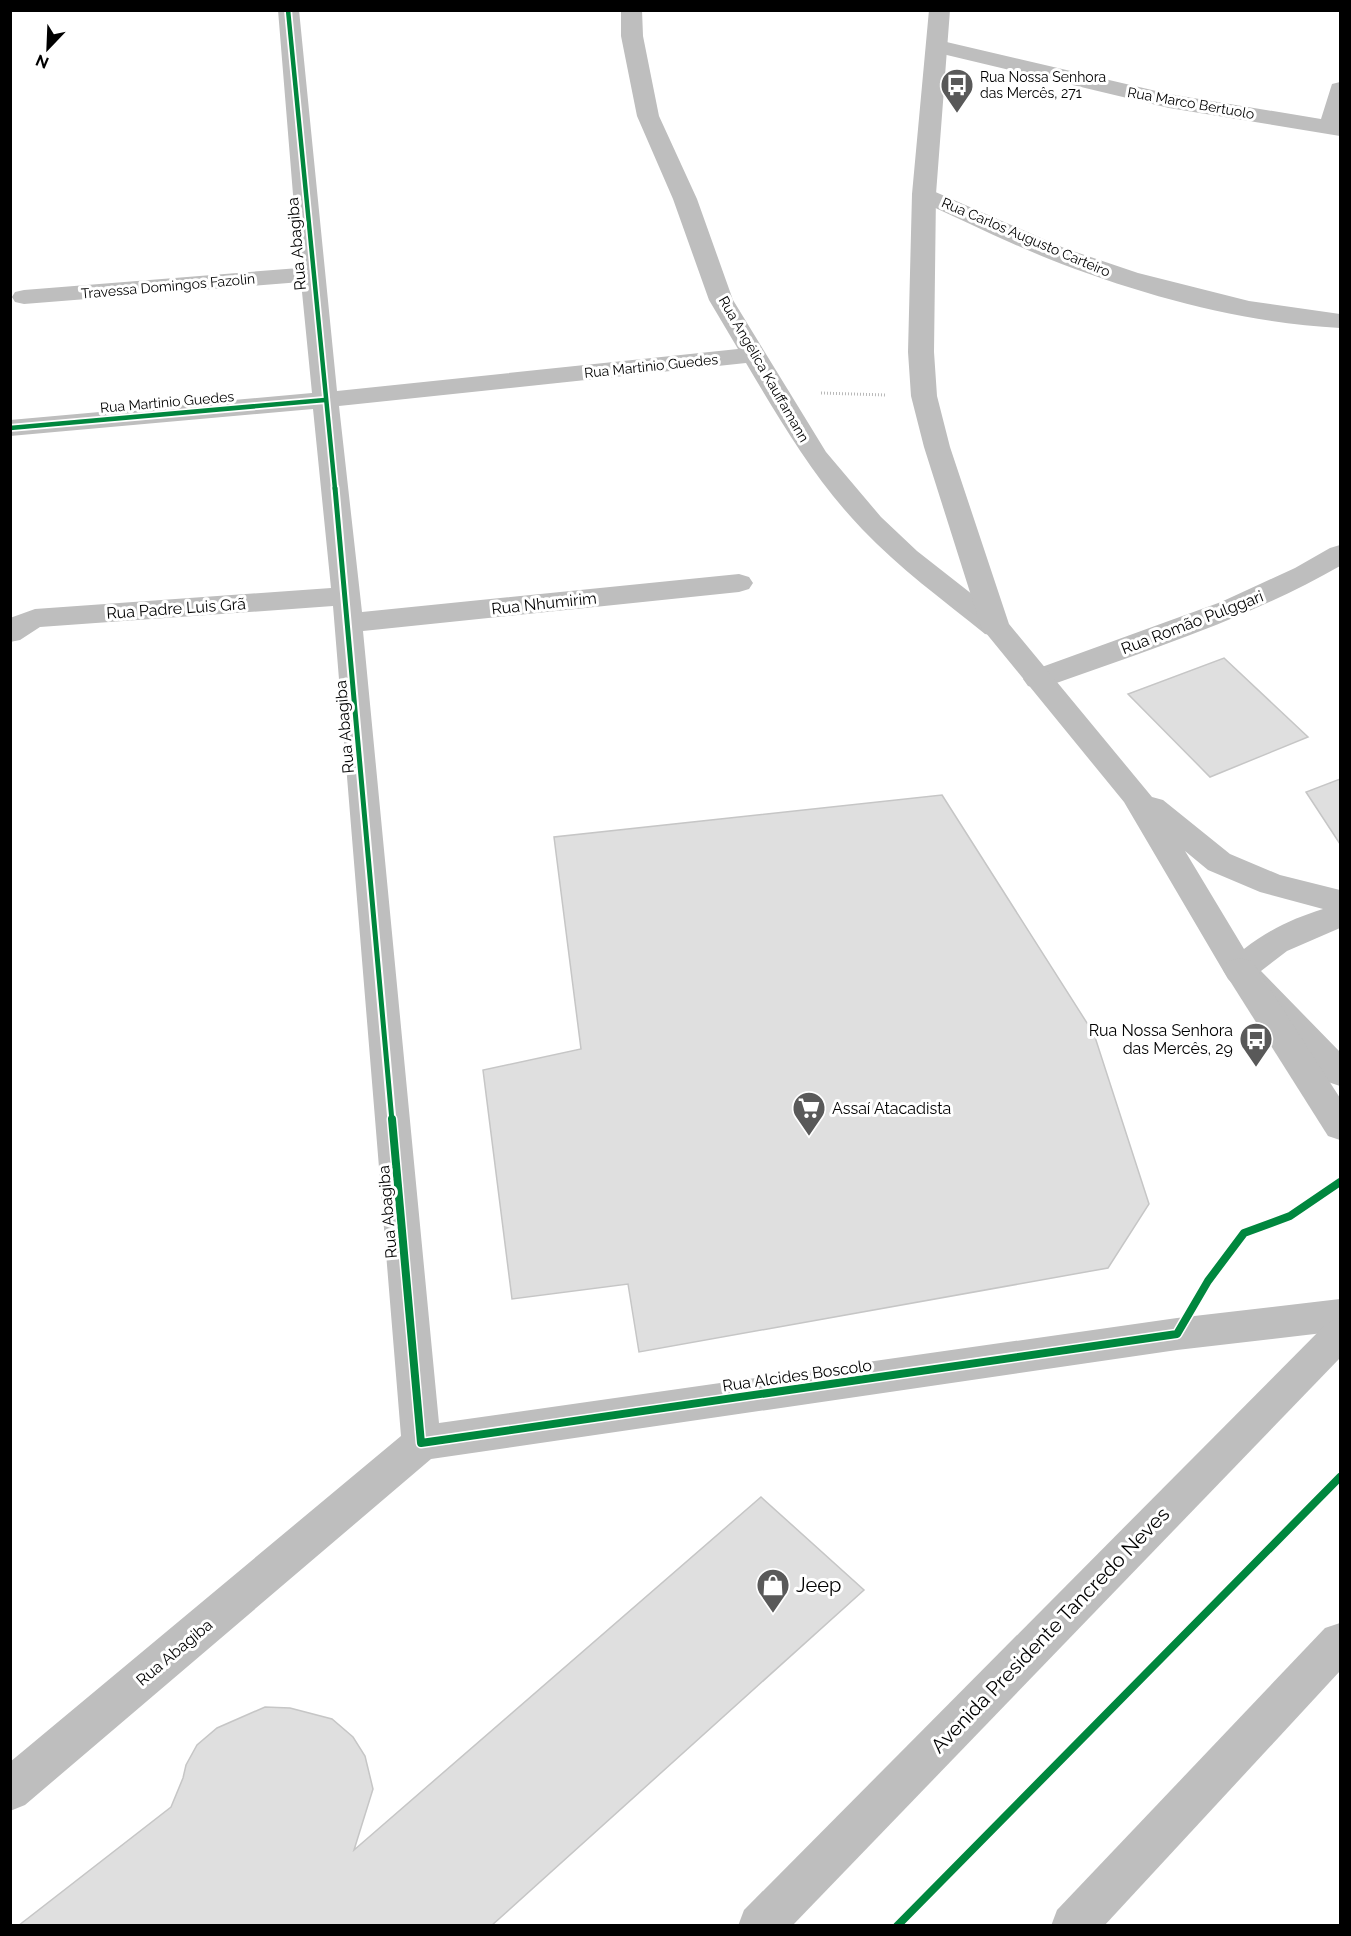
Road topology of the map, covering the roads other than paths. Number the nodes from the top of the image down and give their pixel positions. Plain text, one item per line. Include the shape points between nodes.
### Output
1 (288, 10) edge
2 (632, 10) edge
3 (940, 10) edge
4 (938, 46) junction
5 (1341, 89) edge
6 (1335, 128) edge
7 (924, 194) junction
8 (312, 274) junction
9 (24, 297) dead end
10 (1341, 321) edge
11 (754, 355) junction
12 (325, 400) junction
13 (10, 428) edge
14 (1341, 554) edge
15 (739, 583) dead end
16 (347, 610) junction
17 (995, 627) junction
18 (10, 633) edge
19 (1038, 679) junction
20 (1135, 795) junction
21 (1341, 902) edge
22 (1341, 916) edge
23 (1240, 970) junction
24 (1341, 1073) edge
25 (1341, 1126) edge
26 (1341, 1315) edge
27 (1341, 1334) edge
28 (421, 1443) junction
29 (1341, 1642) edge
30 (10, 1790) edge
31 (760, 1926) edge
32 (1073, 1926) edge

1 - 8 main road, Rua Abagiba
2 - 11 main road, Rua Angélica Kauffamann via 632,36 648,116 685,199 722,300
3 - 4 main road
4 - 6 main road, Rua Marco Bertuolo via 1158,99
4 - 7 main road
5 - 6 main road
7 - 10 main road, Rua Carlos Augusto Carteiro via 1099,269 1256,310
7 - 17 main road via 924,396
8 - 9 main road, Travessa Domingos Fazolin
8 - 12 main road, Rua Abagiba
11 - 12 main road, Rua Martinio Guedes
11 - 17 main road, Rua Angélica Kauffamann via 815,456 871,523
12 - 13 main road, Rua Martinio Guedes
12 - 16 main road, Rua Abagiba
14 - 19 main road, Rua Romão Pulggari via 1243,606
15 - 16 main road, Rua Nhumirim
16 - 18 main road, Rua Padre Luis Grã via 35,618
16 - 28 main road, Rua Abagiba
17 - 19 main road
19 - 20 main road
20 - 21 main road via 1219,862 1271,884
20 - 23 main road
22 - 23 main road via 1275,942
23 - 24 main road
23 - 25 main road
26 - 28 main road, Rua Alcides Boscolo via 1177,1334
27 - 31 main road, Avenida Presidente Tancredo Neves
28 - 30 main road, Rua Abagiba
29 - 32 main road

